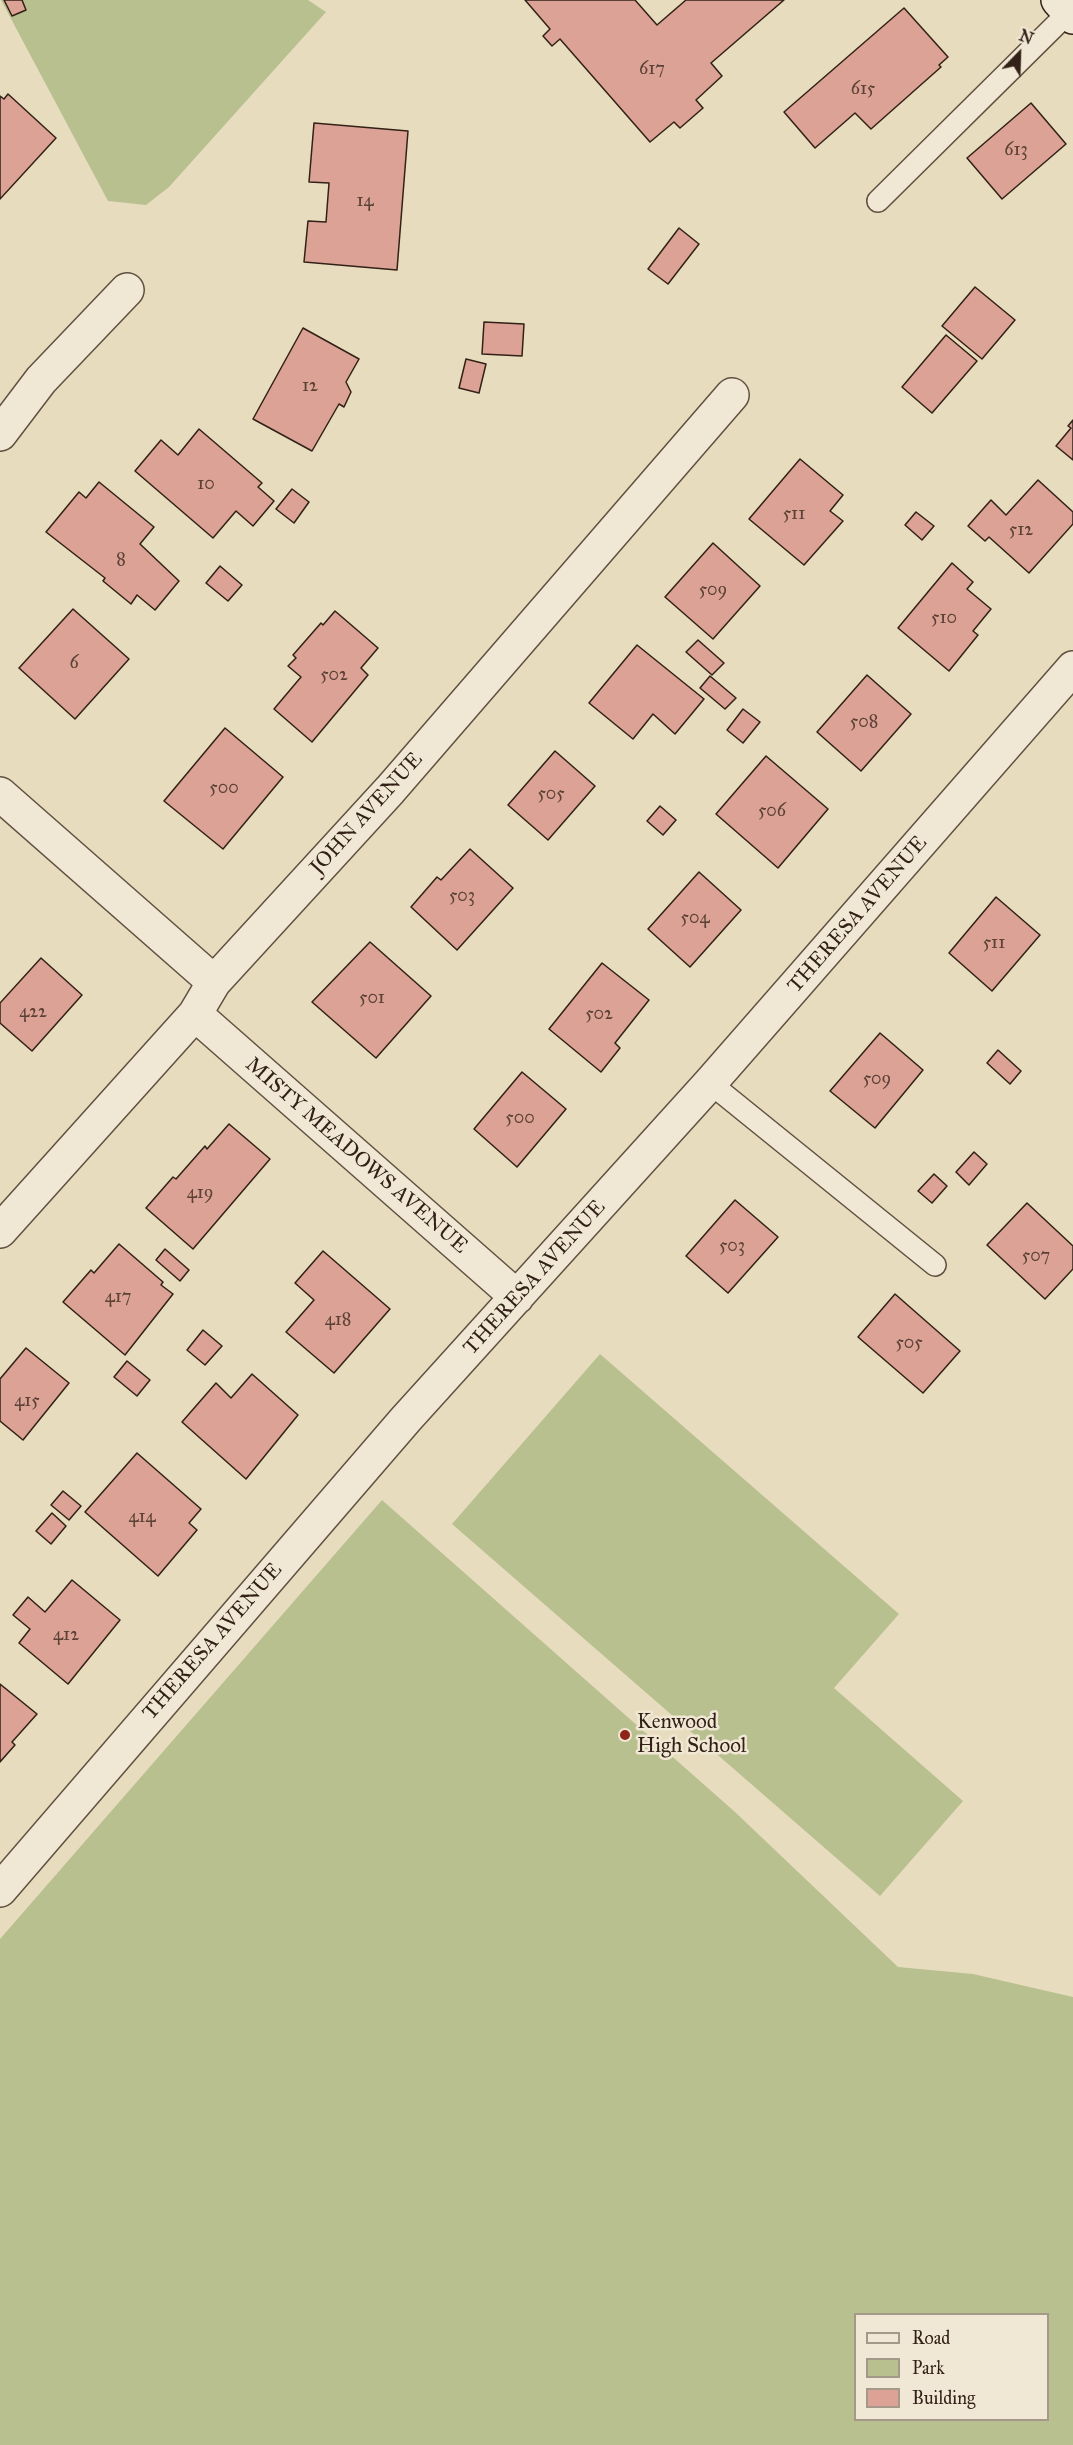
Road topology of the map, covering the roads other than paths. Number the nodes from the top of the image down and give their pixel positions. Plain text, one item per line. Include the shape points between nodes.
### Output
1 (1067, 10) edge
2 (878, 201) dead end
3 (127, 290) dead end
4 (732, 395) dead end
5 (0, 434) edge
6 (1073, 668) edge
7 (0, 794) edge
8 (214, 982) junction
9 (195, 1014) junction
10 (710, 1083) junction
11 (0, 1231) edge
12 (935, 1265) dead end
13 (517, 1297) junction
14 (0, 1890) edge

1 - 2 lane
3 - 5 street via 41,380
4 - 8 street, JOHN AVENUE via 390,790
6 - 10 street, THERESA AVENUE
7 - 8 street
8 - 9 street, JOHN AVENUE
9 - 11 street, JOHN AVENUE
9 - 13 street, MISTY MEADOWS AVENUE
10 - 12 lane
10 - 13 street, THERESA AVENUE
13 - 14 street, THERESA AVENUE via 406,1419

